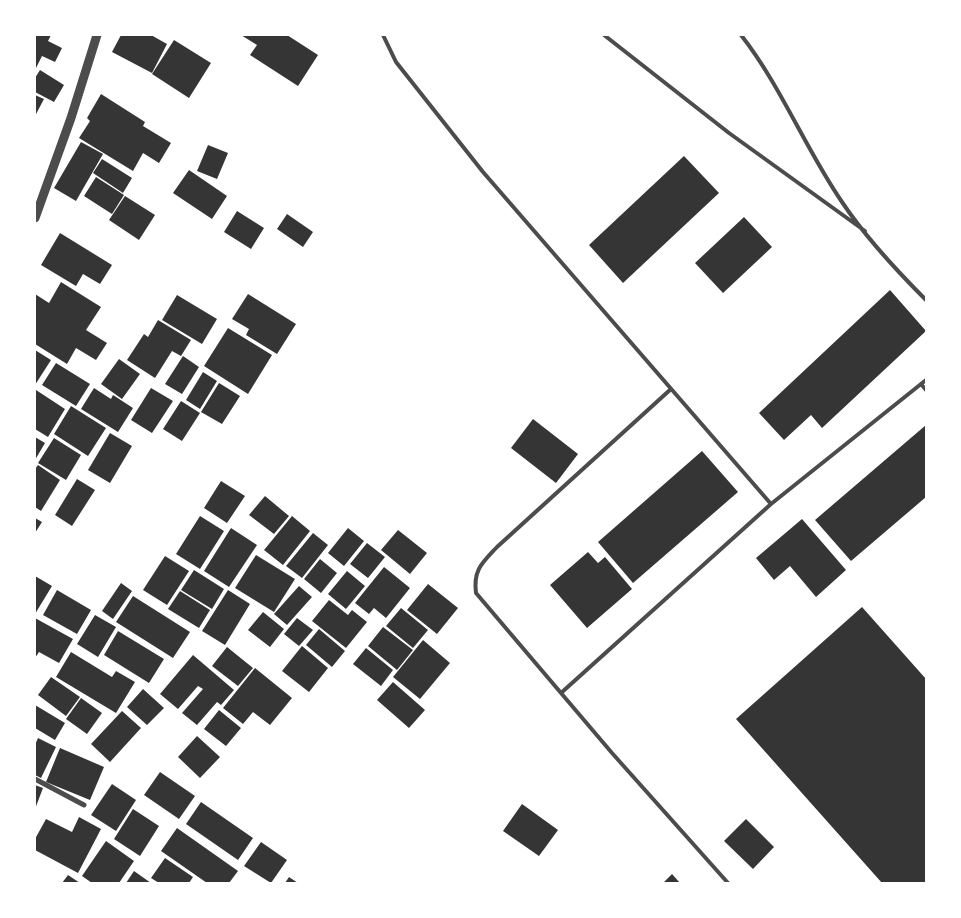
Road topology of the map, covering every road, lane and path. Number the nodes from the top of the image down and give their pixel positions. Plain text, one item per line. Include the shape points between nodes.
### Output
1 (97, 35) edge
2 (383, 35) edge
3 (604, 35) edge
4 (741, 35) edge
5 (609, 37) edge
6 (35, 218) edge
7 (864, 230) junction
8 (926, 300) edge
9 (926, 380) edge
10 (921, 384) junction
11 (671, 389) junction
12 (926, 390) edge
13 (771, 504) junction
14 (561, 693) junction
15 (35, 779) edge
16 (84, 805) dead end
17 (728, 883) edge

1 - 6 street
2 - 11 lane via 396,62 483,172
3 - 5 lane
4 - 7 lane via 842,202
5 - 7 lane via 729,133
7 - 8 lane via 882,256
9 - 10 lane
10 - 12 lane
10 - 13 lane
11 - 13 lane
11 - 14 lane via 498,547 480,565 474,578 476,593
13 - 14 lane
14 - 17 lane
15 - 16 street

